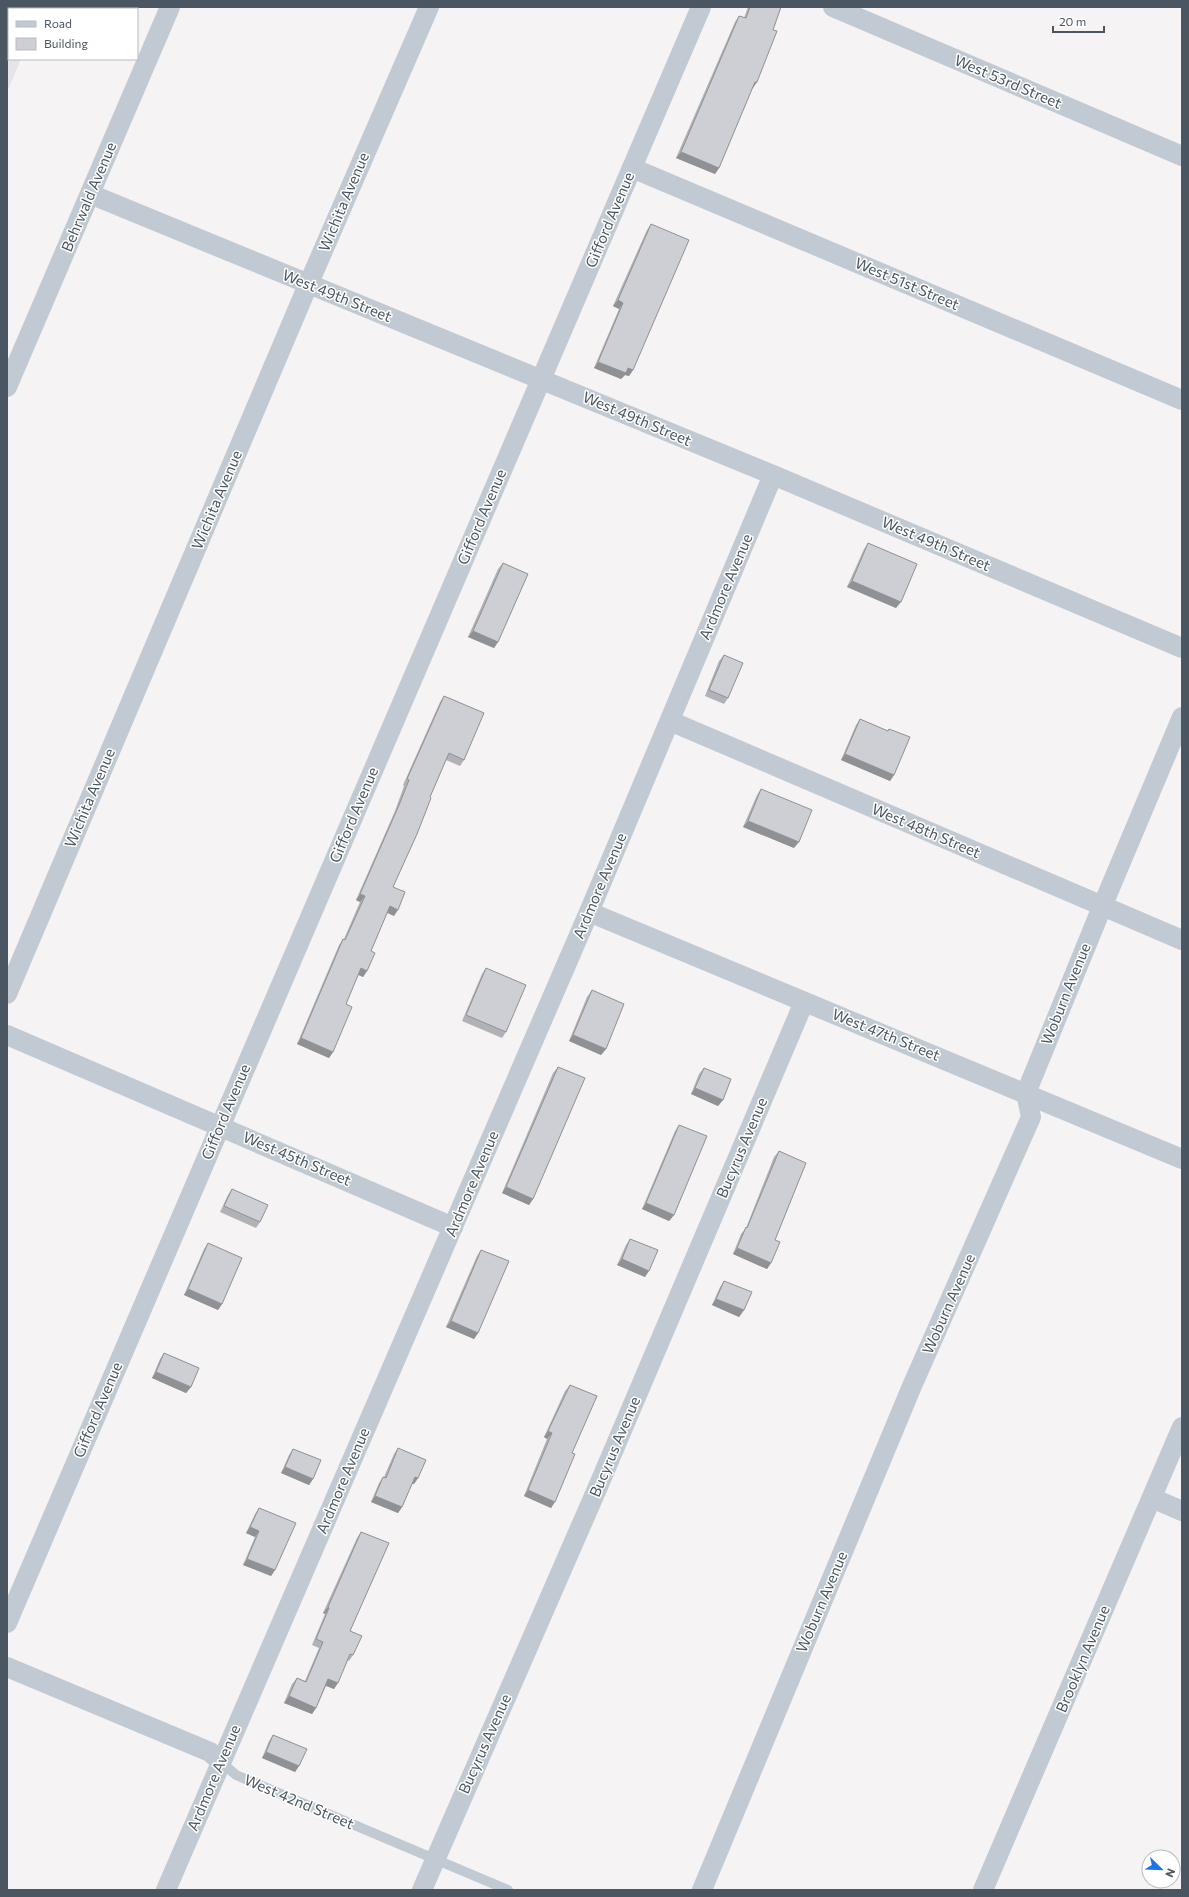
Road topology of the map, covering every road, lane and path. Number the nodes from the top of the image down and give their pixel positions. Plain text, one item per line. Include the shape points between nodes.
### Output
1 (170, 7) edge
2 (429, 7) edge
3 (701, 7) edge
4 (833, 7) edge
5 (1182, 156) edge
6 (632, 168) junction
7 (90, 194) junction
8 (308, 285) junction
9 (542, 379) junction
10 (7, 387) edge
11 (1182, 400) edge
12 (773, 475) junction
13 (1182, 648) edge
14 (1182, 717) edge
15 (670, 721) junction
16 (1102, 907) junction
17 (589, 912) junction
18 (1182, 940) edge
19 (7, 994) edge
20 (804, 1002) junction
21 (7, 1035) edge
22 (1026, 1093) junction
23 (220, 1125) junction
24 (1182, 1159) edge
25 (453, 1227) junction
26 (1182, 1427) edge
27 (1152, 1498) junction
28 (1182, 1511) edge
29 (7, 1622) edge
30 (7, 1666) edge
31 (222, 1762) junction
32 (435, 1860) junction
33 (166, 1890) edge
34 (422, 1890) edge
35 (508, 1890) edge
36 (702, 1890) edge
37 (983, 1890) edge

1 - 7 street, Behrwald Avenue
2 - 8 street, Wichita Avenue
3 - 6 street, Gifford Avenue
4 - 5 street, West 53rd Street
6 - 9 street, Gifford Avenue
6 - 11 street, West 51st Street
7 - 8 street, West 49th Street
7 - 10 street, Behrwald Avenue
8 - 9 street, West 49th Street
8 - 19 street, Wichita Avenue
9 - 12 street, West 49th Street
9 - 23 street, Gifford Avenue
12 - 13 street, West 49th Street
12 - 15 street, Ardmore Avenue
14 - 16 street, Woburn Avenue
15 - 16 street, West 48th Street
15 - 17 street, Ardmore Avenue
16 - 18 street, West 48th Street
16 - 22 street, Woburn Avenue
17 - 20 street, West 47th Street
17 - 25 street, Ardmore Avenue
20 - 22 street, West 47th Street
20 - 32 street, Bucyrus Avenue via 597,1489
21 - 23 street, West 45th Street
22 - 24 street, West 47th Street
22 - 36 street, Woburn Avenue via 1031,1117 912,1386
23 - 25 street, West 45th Street
23 - 29 street, Gifford Avenue
25 - 31 street, Ardmore Avenue
26 - 27 street, Brooklyn Avenue
27 - 28 street
27 - 37 street, Brooklyn Avenue
30 - 31 street, West 42nd Street via 210,1752
31 - 32 lane, West 42nd Street via 236,1775
31 - 33 street, Ardmore Avenue
32 - 34 street, Bucyrus Avenue
32 - 35 lane, West 42nd Street

